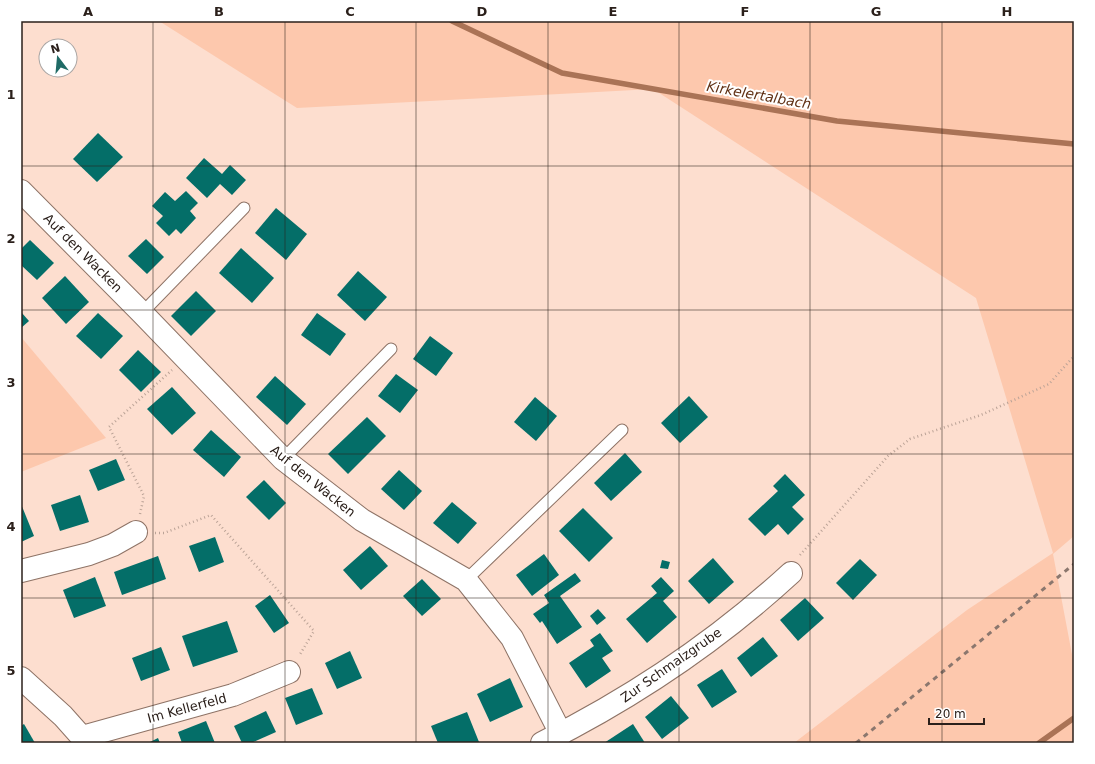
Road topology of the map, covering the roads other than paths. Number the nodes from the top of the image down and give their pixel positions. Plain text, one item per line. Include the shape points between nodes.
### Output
1 (21, 191) edge
2 (244, 208) dead end
3 (142, 313) junction
4 (391, 349) dead end
5 (622, 430) dead end
6 (283, 459) junction
7 (136, 532) road end
8 (21, 571) edge
9 (791, 573) road end
10 (466, 580) junction
11 (289, 672) road end
12 (21, 678) edge
13 (552, 738) edge
14 (85, 740) edge

1 - 3 street, Auf den Wacken
2 - 3 lane
3 - 6 street, Auf den Wacken
4 - 6 lane
5 - 10 lane
6 - 10 street, Auf den Wacken via 362,520
7 - 8 street via 89,554
9 - 13 street, Zur Schmalzgrube via 771,592 672,668
10 - 13 street, Auf den Wacken via 512,638
11 - 14 street, Im Kellerfeld via 233,695
12 - 14 street, Im Kellerfeld

